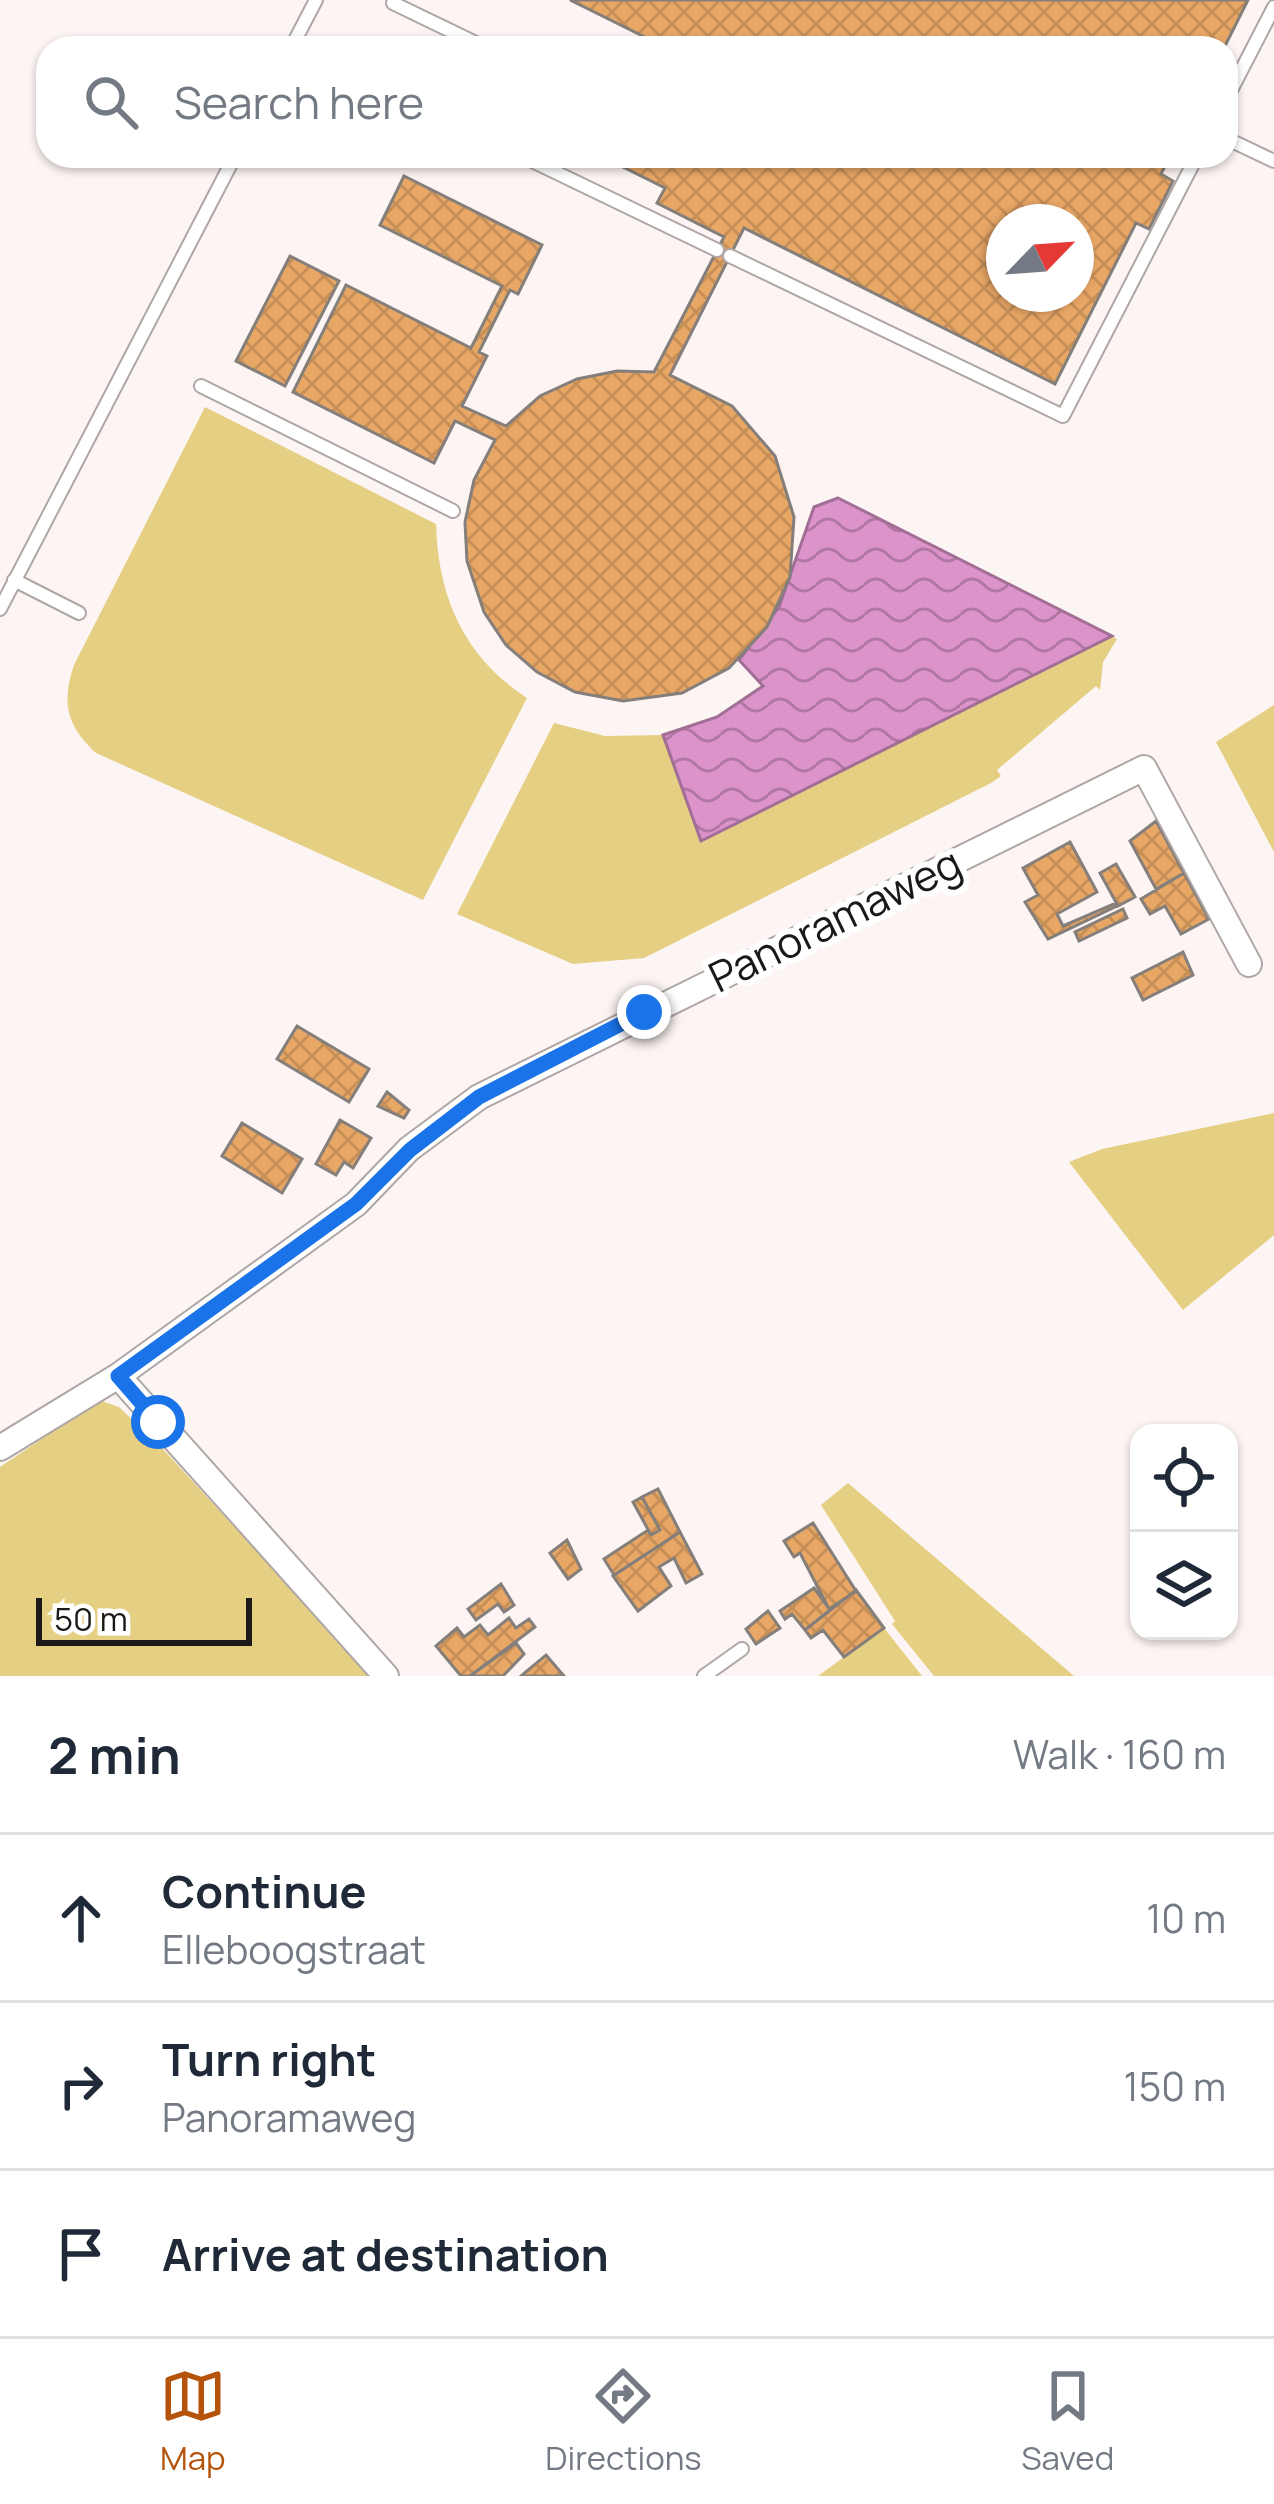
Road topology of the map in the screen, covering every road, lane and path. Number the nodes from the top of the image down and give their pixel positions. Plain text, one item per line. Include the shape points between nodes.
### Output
1 (316, 0) edge
2 (393, 3) edge
3 (1274, 7) edge
4 (297, 36) edge
5 (461, 36) edge
6 (1238, 77) edge
7 (1238, 144) edge
8 (1274, 161) edge
9 (229, 168) edge
10 (547, 168) edge
11 (1191, 168) edge
12 (201, 386) dead end
13 (453, 511) dead end
14 (14, 580) junction
15 (0, 608) edge
16 (79, 613) dead end
17 (1249, 964) dead end
18 (118, 1376) junction
19 (0, 1448) edge
20 (742, 1649) dead end
21 (386, 1676) edge
22 (704, 1676) edge

1 - 4 lane
2 - 5 lane
3 - 6 lane
7 - 8 lane
9 - 14 lane
10 - 11 lane via 1063,416
12 - 13 lane
14 - 15 lane
14 - 16 lane
17 - 18 street, Panoramaweg via 1144,768 479,1097 356,1204
18 - 19 street
18 - 21 street
20 - 22 lane

